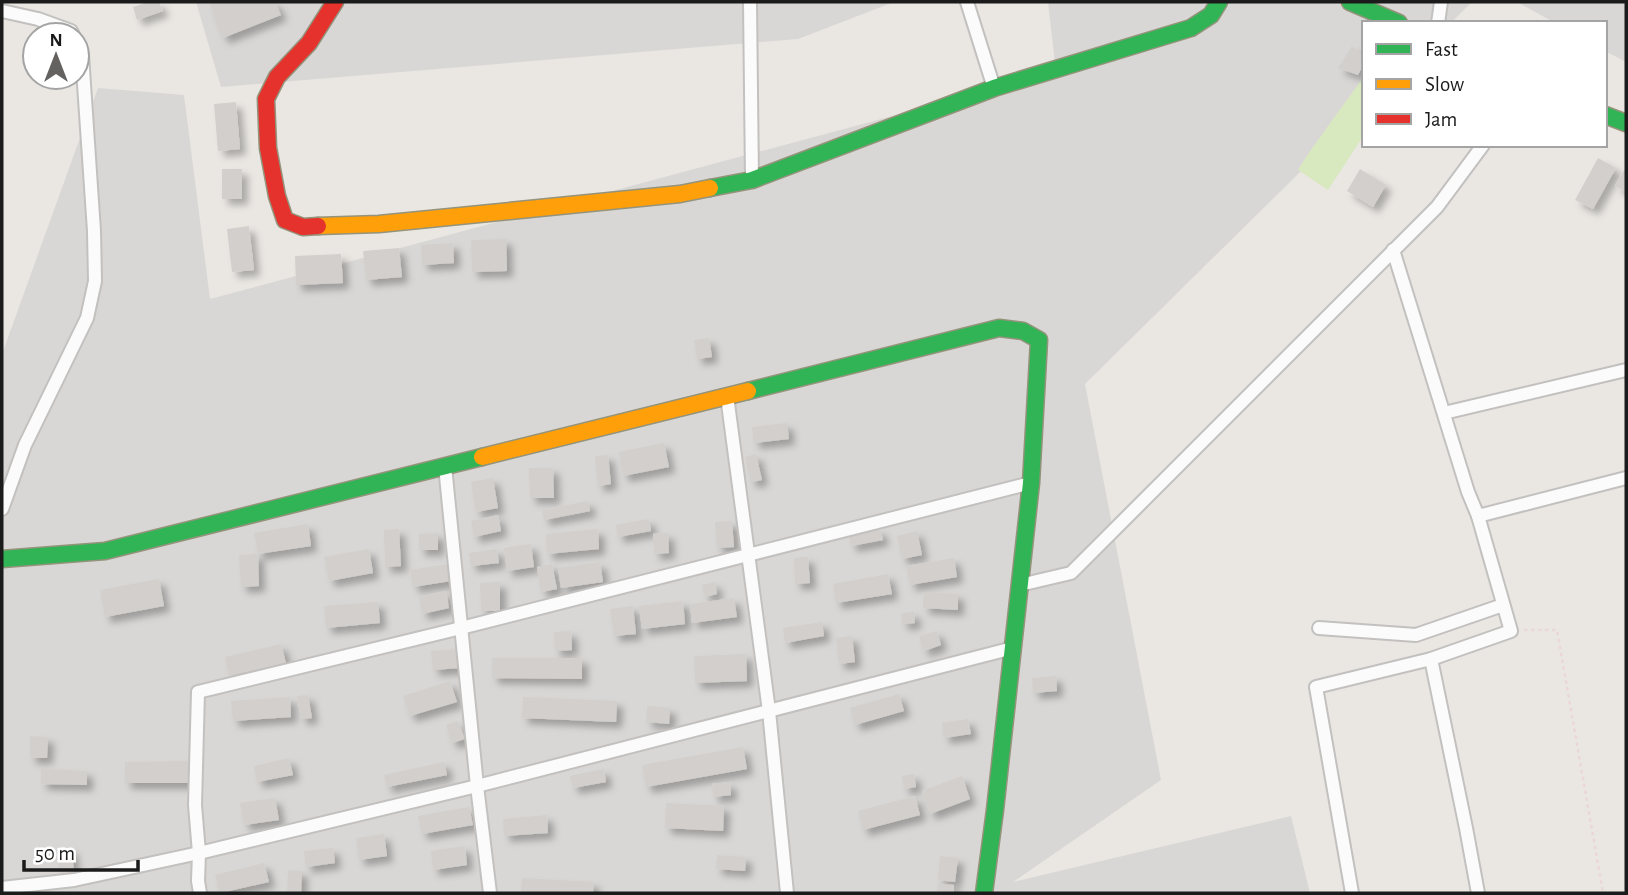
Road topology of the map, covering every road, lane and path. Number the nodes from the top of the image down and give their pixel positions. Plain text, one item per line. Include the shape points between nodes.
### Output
1 (335, 2) edge
2 (750, 2) edge
3 (967, 2) edge
4 (1219, 2) edge
5 (1350, 2) edge
6 (1441, 2) edge
7 (2, 11) edge
8 (44, 21) edge
9 (1394, 21) edge
10 (1438, 21) edge
11 (994, 88) junction
12 (84, 91) edge
13 (1607, 116) edge
14 (1626, 124) edge
15 (1482, 147) edge
16 (752, 180) junction
17 (1393, 250) junction
18 (1626, 370) edge
19 (727, 396) junction
20 (1444, 413) junction
21 (445, 466) junction
22 (1626, 478) edge
23 (1031, 483) junction
24 (2, 509) edge
25 (1478, 516) junction
26 (748, 555) junction
27 (2, 559) edge
28 (1020, 585) junction
29 (1503, 605) junction
30 (461, 628) junction
31 (1319, 628) dead end
32 (1511, 631) junction
33 (1013, 649) junction
34 (1431, 659) junction
35 (769, 711) junction
36 (477, 786) junction
37 (200, 852) junction
38 (2, 888) edge
39 (200, 893) edge
40 (490, 893) edge
41 (787, 893) edge
42 (984, 893) edge
43 (1352, 893) edge
44 (1478, 893) edge
45 (1603, 893) edge

1 - 16 street via 309,43 277,77 266,99 268,148 285,220 303,227 379,224 680,194
2 - 16 street
3 - 11 street
4 - 11 street via 1211,15 1191,28
5 - 9 street
6 - 10 street
7 - 8 street
11 - 16 street
12 - 24 street via 94,231 94,281 87,318 24,445
13 - 14 street
15 - 17 street via 1437,207
17 - 20 street
17 - 28 street via 1071,573
18 - 20 street
19 - 21 street
19 - 23 street via 999,328 1023,331 1040,340
19 - 26 street
20 - 25 street
21 - 27 street via 104,551
21 - 30 street
22 - 25 street
23 - 26 street
23 - 28 street
25 - 29 street
26 - 30 street
26 - 35 street
28 - 33 street
29 - 31 street via 1416,635
29 - 32 street
30 - 36 street
30 - 37 street via 198,692 195,805
32 - 34 street
32 - 45 path via 1557,630
33 - 35 street
33 - 42 street
34 - 43 street via 1316,687
34 - 44 street
35 - 36 street
35 - 41 street
36 - 37 street
36 - 40 street
37 - 38 street via 74,880
37 - 39 street

